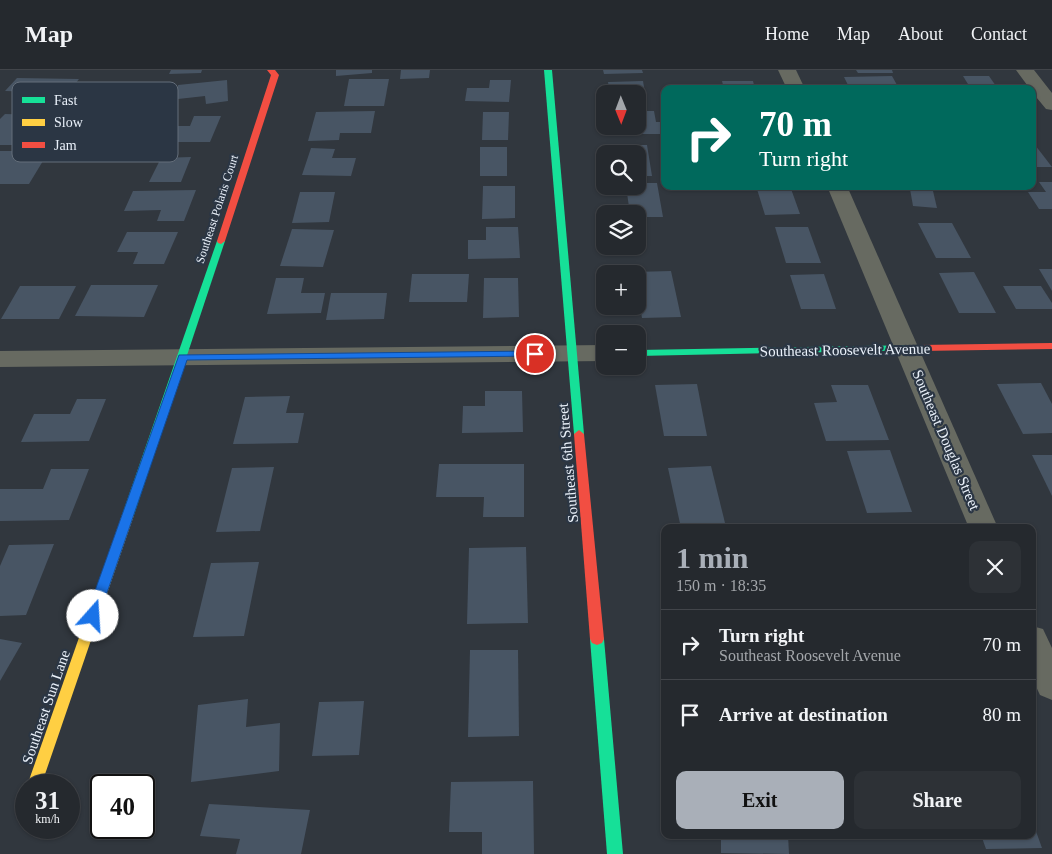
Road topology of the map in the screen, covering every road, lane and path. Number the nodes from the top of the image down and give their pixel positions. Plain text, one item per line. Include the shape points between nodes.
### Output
1 (272, 70) edge
2 (548, 70) edge
3 (788, 70) edge
4 (1025, 70) edge
5 (794, 85) edge
6 (1052, 105) edge
7 (839, 190) edge
8 (1052, 346) edge
9 (908, 350) junction
10 (596, 353) edge
11 (646, 353) edge
12 (574, 354) junction
13 (183, 357) junction
14 (0, 359) edge
15 (982, 524) edge
16 (1036, 648) edge
17 (1052, 685) edge
18 (38, 774) edge
19 (615, 854) edge

1 - 13 street, Southeast Polaris Court via 275,75
2 - 12 street, Southeast 6th Street
3 - 5 street
4 - 6 street
7 - 9 street, Southeast Douglas Street
8 - 9 street, Southeast Roosevelt Avenue
9 - 11 street, Southeast Roosevelt Avenue
9 - 15 street, Southeast Douglas Street
10 - 12 street
12 - 13 street
12 - 19 street, Southeast 6th Street
13 - 14 street
13 - 18 street, Southeast Sun Lane
16 - 17 street

